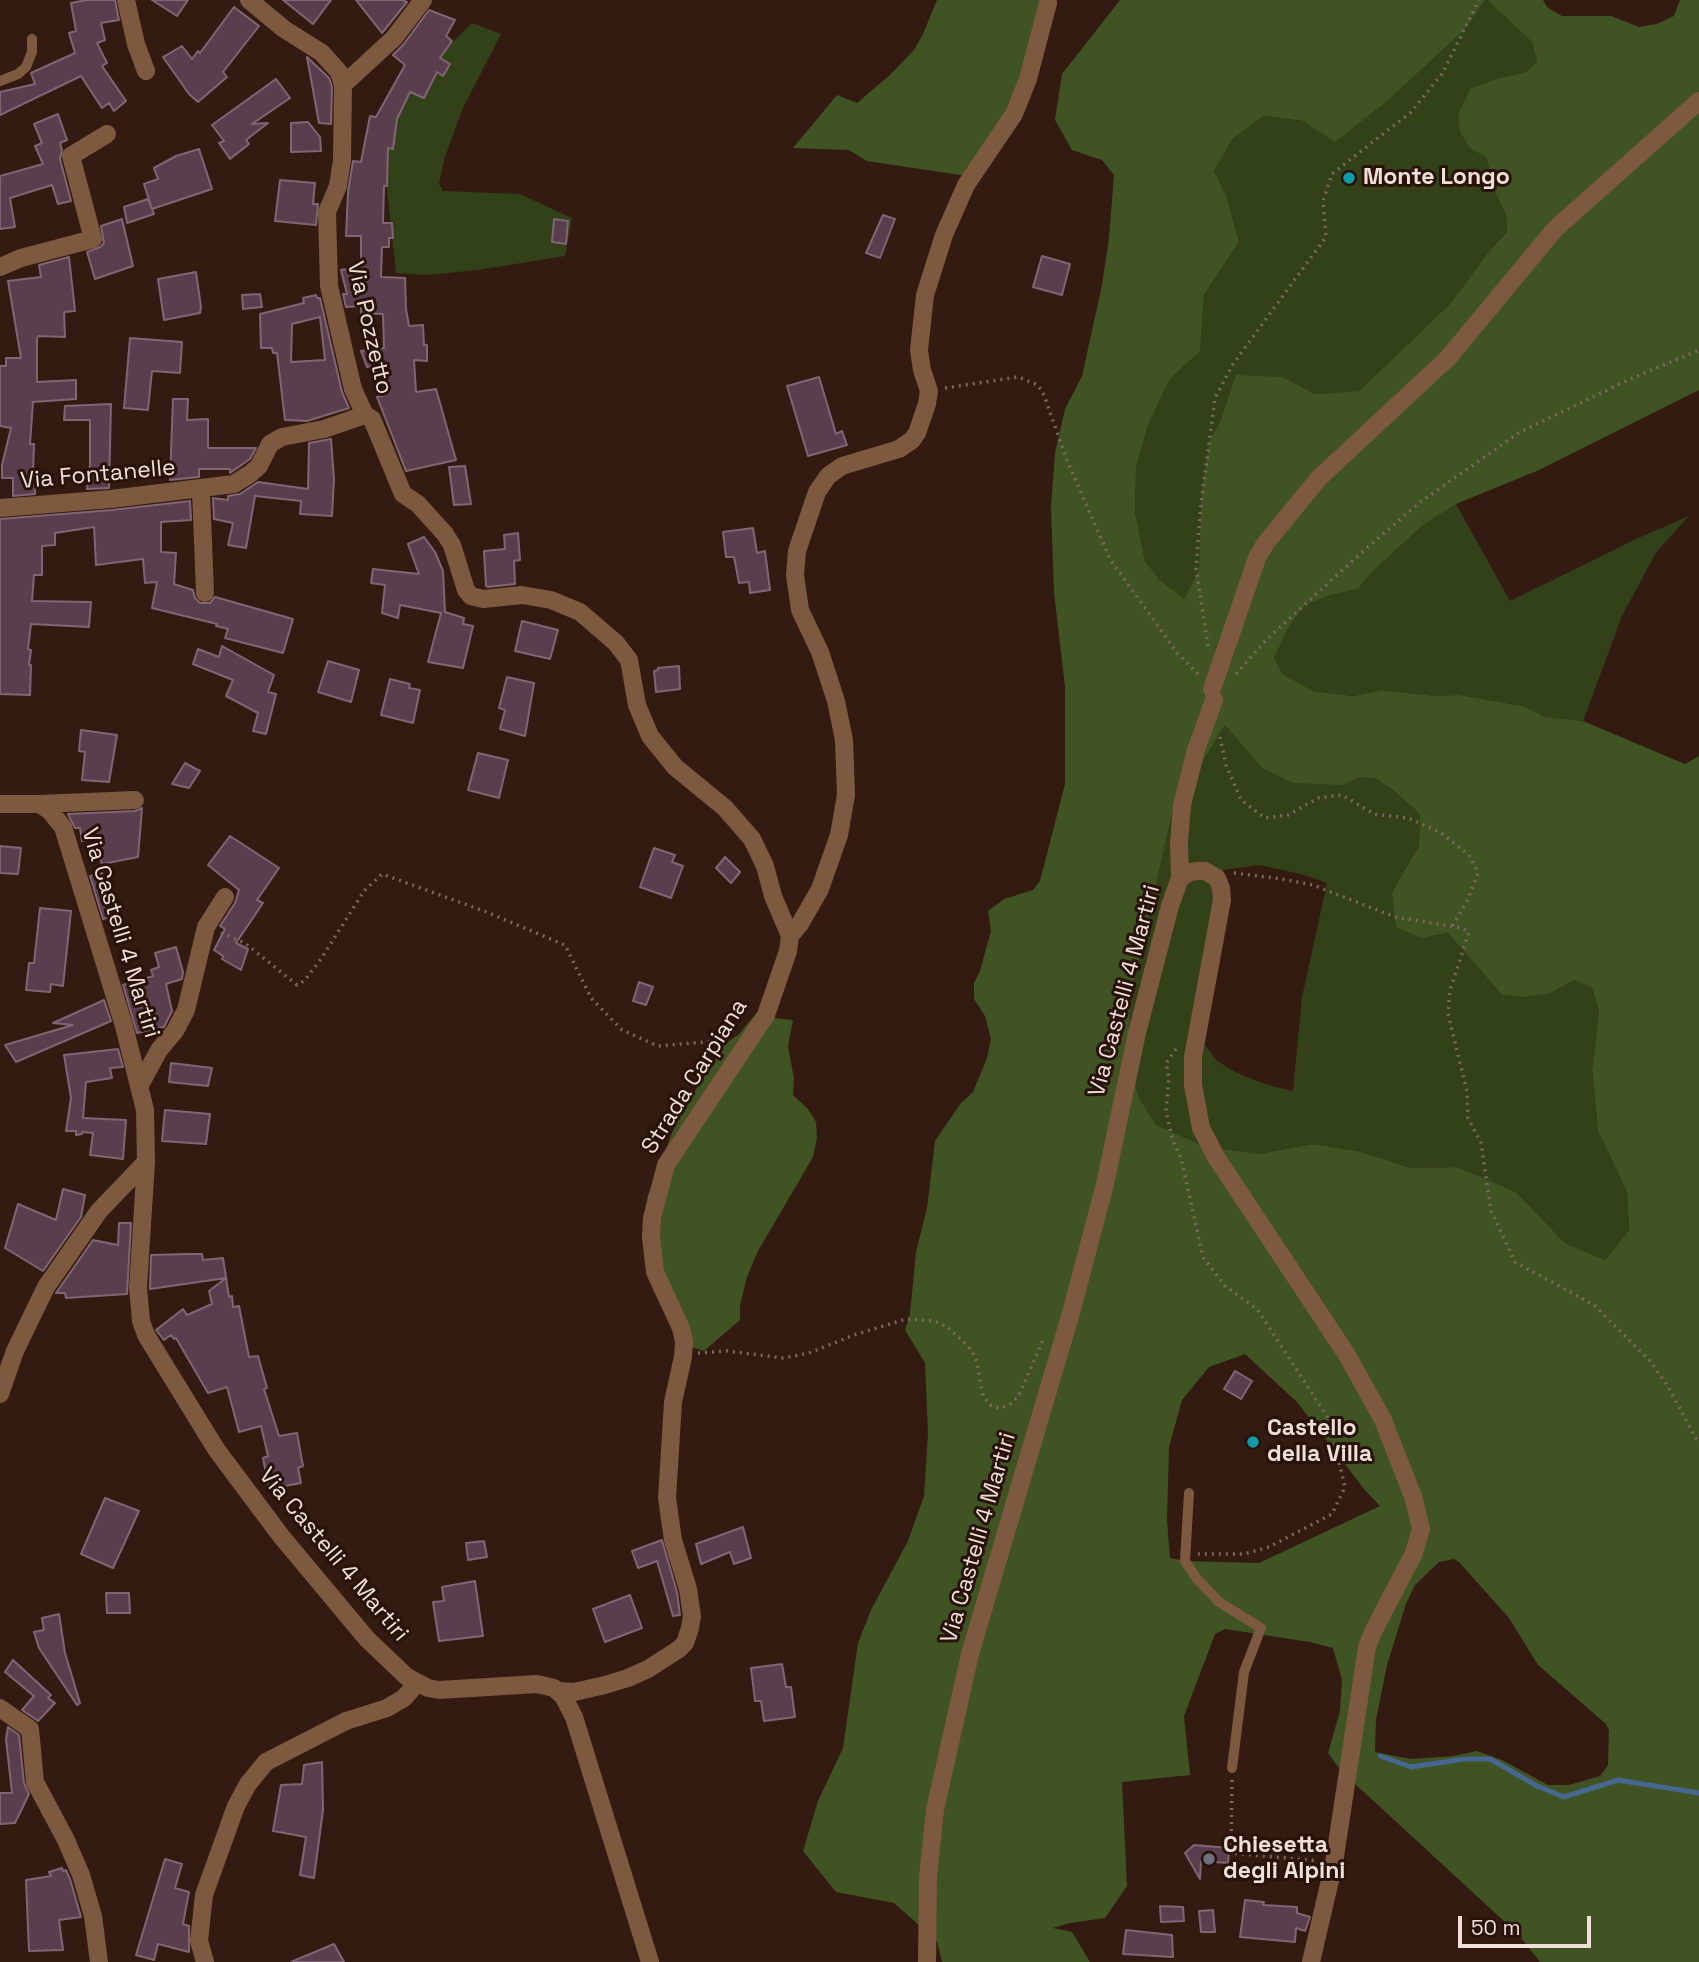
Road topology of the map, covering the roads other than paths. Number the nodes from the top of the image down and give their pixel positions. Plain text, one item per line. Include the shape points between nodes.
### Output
1 (126, 0) edge
2 (249, 0) edge
3 (423, 0) edge
4 (1048, 2) dead end
5 (32, 39) dead end
6 (146, 71) dead end
7 (0, 81) edge
8 (343, 85) junction
9 (1699, 101) edge
10 (107, 134) dead end
11 (0, 267) edge
12 (365, 415) junction
13 (201, 489) junction
14 (0, 508) edge
15 (205, 593) dead end
16 (135, 800) dead end
17 (0, 804) edge
18 (40, 804) junction
19 (1180, 878) junction
20 (225, 897) dead end
21 (790, 936) junction
22 (139, 1085) junction
23 (146, 1162) junction
24 (0, 1394) edge
25 (1189, 1493) dead end
26 (417, 1683) junction
27 (559, 1690) junction
28 (0, 1708) edge
29 (1232, 1768) road end
30 (99, 1962) edge
31 (205, 1962) edge
32 (650, 1962) edge
33 (927, 1962) edge
34 (1311, 1962) edge

1 - 6 street
2 - 8 street via 322,52 339,72
3 - 8 street via 394,38
4 - 21 street, Strada Carpiana via 1014,114 967,185 944,235 925,295 919,350 929,391 925,412 912,440 899,449 842,466 828,476 817,492 797,551 794,575 800,610 820,652 840,718 846,796 827,871 810,909
5 - 7 lane via 26,67
8 - 12 street, Via Pozzetto via 342,160 327,212 329,286 353,389
9 - 19 street via 1555,229 1448,358 1362,436 1265,544 1213,694 1182,805
10 - 11 street via 71,156 93,239
12 - 13 street, Via Fontanelle via 282,437 270,444 259,466 244,479
12 - 21 street via 377,428 403,494 435,521 452,545 471,596 522,595 551,600 580,612 616,643 629,660 647,731 675,766 726,808 752,839
13 - 14 street, Via Fontanelle
13 - 15 street, Via Fontanelle
16 - 18 street, Via Castelli 4 Martiri
17 - 18 street, Via Castelli 4 Martiri
18 - 22 street, Via Castelli 4 Martiri via 59,821 67,836
19 - 33 street, Via Castelli 4 Martiri via 1144,1001 1105,1184 1071,1313 957,1707 935,1810
19 - 34 street, Via Castelli 4 Martiri via 1205,871 1217,878 1222,895 1193,1057 1201,1128 1384,1420 1421,1529 1414,1553 1367,1647 1334,1863
20 - 22 street, Via Castelli 4 Martiri via 206,927 186,1010
21 - 27 street, Strada Carpiana via 766,1015 673,1153 655,1199 652,1256 684,1341 673,1402 667,1498 690,1602 688,1636 670,1656 628,1678 574,1692
22 - 23 street, Via Castelli 4 Martiri via 145,1110
23 - 24 street via 99,1211 46,1287
23 - 26 street, Via Castelli 4 Martiri via 138,1287 146,1335 216,1449 303,1565 368,1639
25 - 29 lane via 1185,1561 1219,1602 1261,1628 1244,1672
26 - 27 street, Via Castelli 4 Martiri via 460,1690 537,1684
26 - 31 street via 387,1708 346,1721 266,1762 248,1784 204,1895 199,1941
27 - 32 street via 574,1717
28 - 30 street via 30,1729 35,1782 80,1875 93,1916

